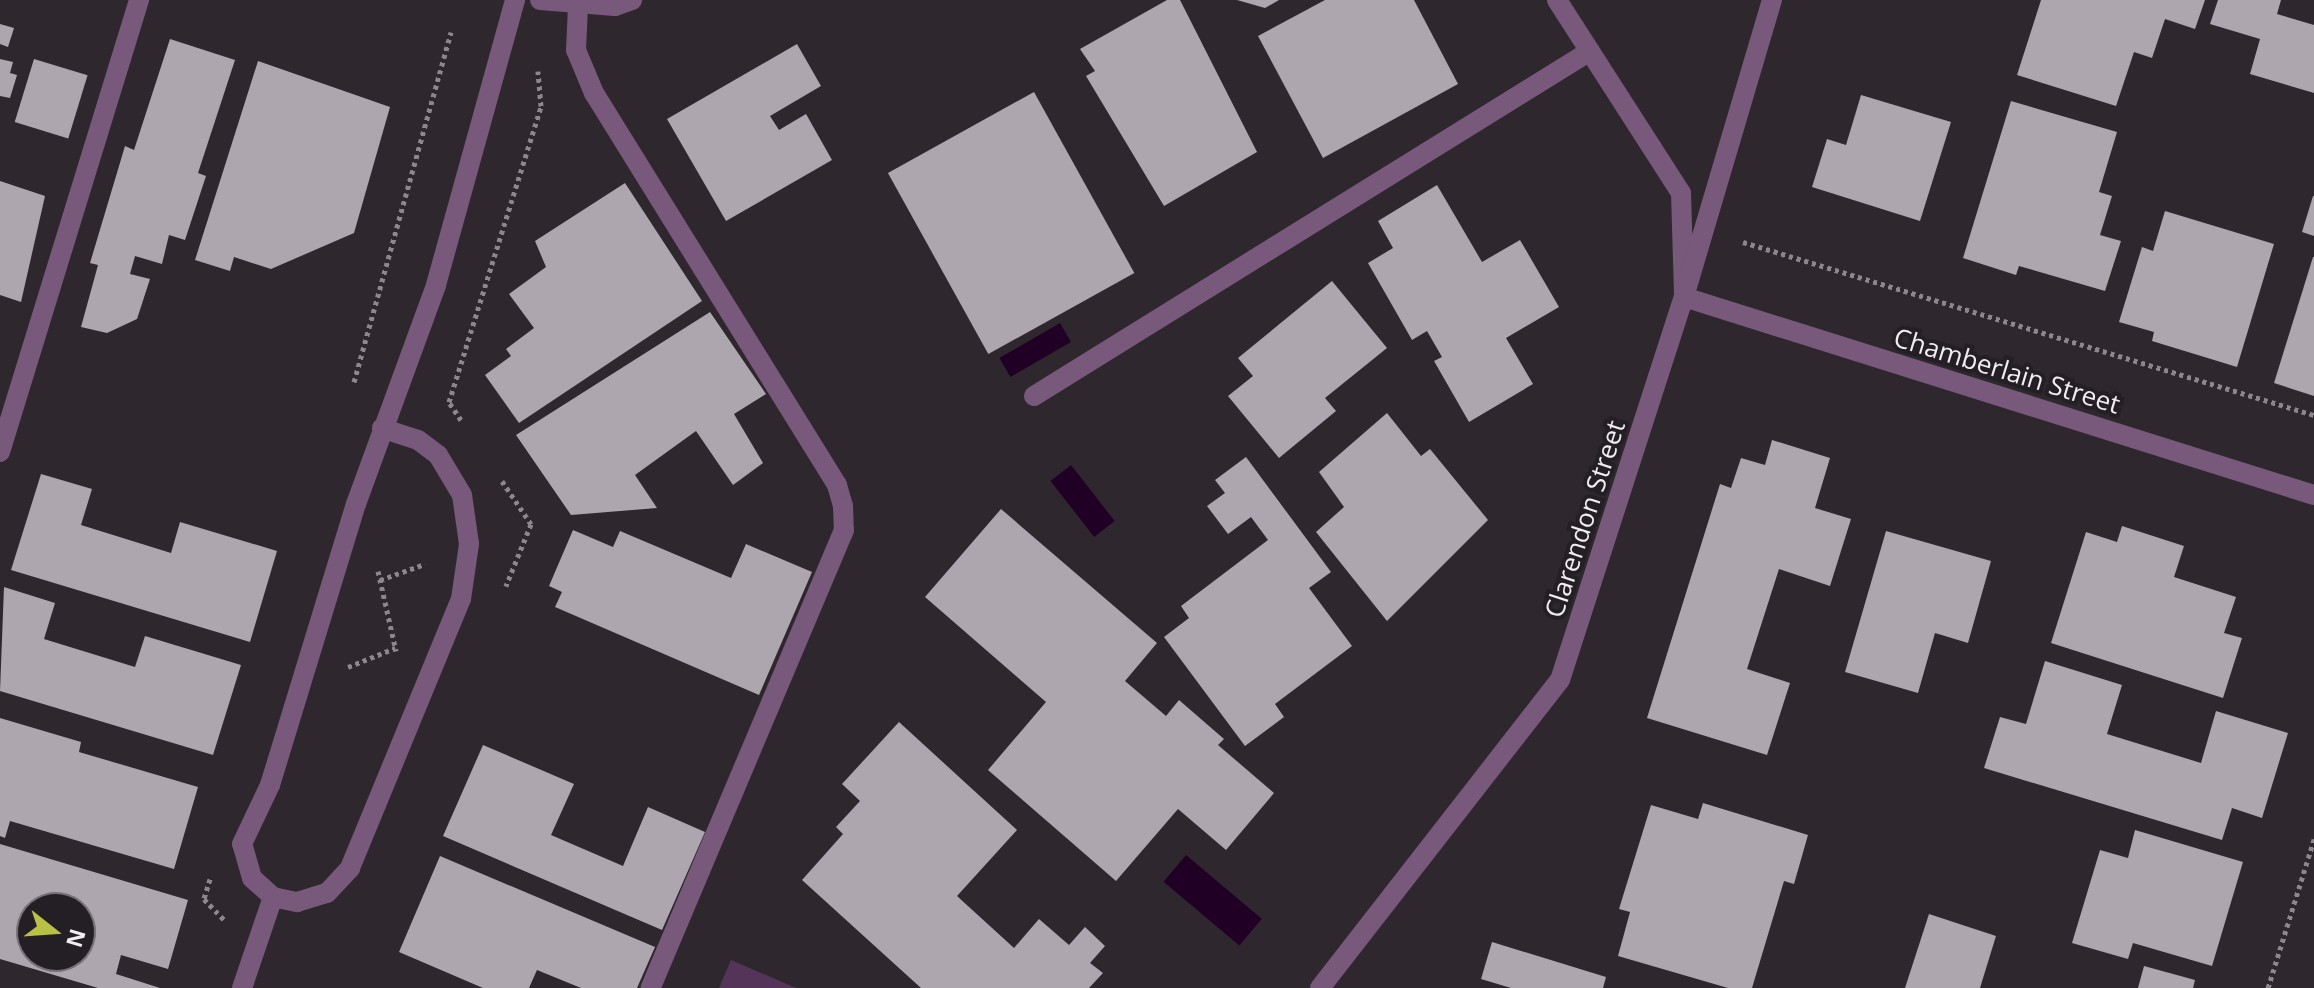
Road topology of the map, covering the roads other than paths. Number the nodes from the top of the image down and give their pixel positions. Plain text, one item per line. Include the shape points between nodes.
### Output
1 (139, 0) edge
2 (515, 0) edge
3 (540, 0) edge
4 (632, 0) edge
5 (1557, 0) edge
6 (1772, 0) edge
7 (578, 6) junction
8 (1590, 51) junction
9 (1684, 297) junction
10 (1034, 396) dead end
11 (382, 428) junction
12 (0, 452) edge
13 (2314, 495) edge
14 (273, 897) junction
15 (242, 988) edge
16 (651, 988) edge
17 (1320, 988) edge

1 - 12 street
2 - 11 street via 436,285
3 - 7 street
4 - 7 street via 615,6
5 - 8 street
6 - 9 street, Clarendon Street
7 - 16 street via 576,50 594,93 837,485 843,506 844,530
8 - 9 street via 1681,193
8 - 10 street
9 - 13 street, Chamberlain Street
9 - 17 street, Clarendon Street via 1560,680
11 - 14 street via 270,785 242,844 252,878
11 - 14 street via 418,440 438,455 462,495 469,544 461,599 350,868 327,893 297,902
14 - 15 street

